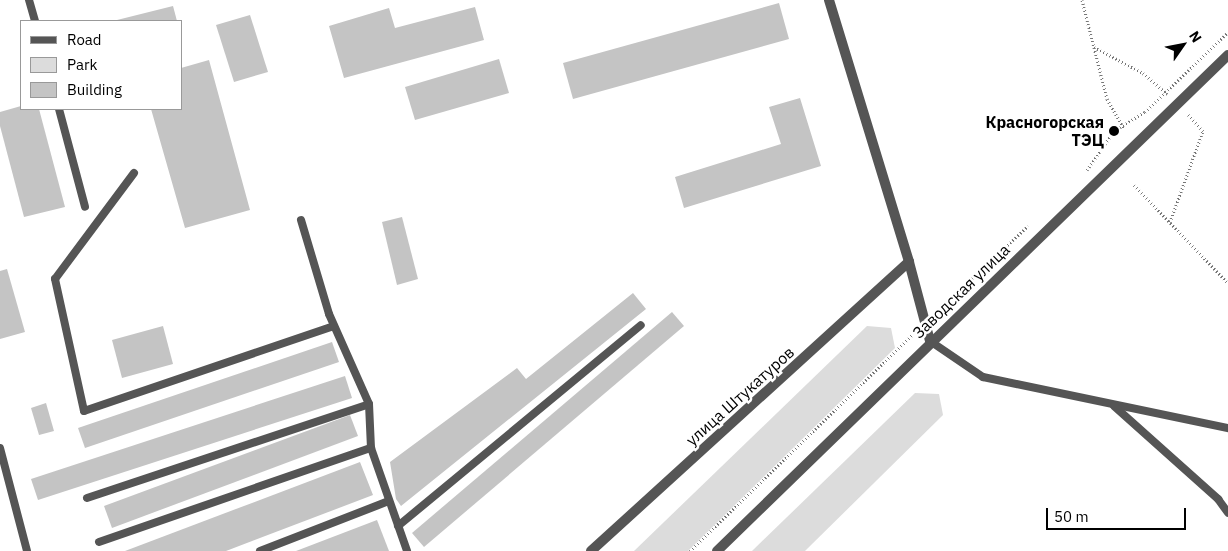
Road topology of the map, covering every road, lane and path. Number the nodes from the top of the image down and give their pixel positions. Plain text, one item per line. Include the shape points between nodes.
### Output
1 (29, 0) edge
2 (830, 0) edge
3 (1082, 0) edge
4 (35, 20) edge
5 (1228, 32) edge
6 (1228, 55) edge
7 (59, 110) edge
8 (1123, 127) junction
9 (134, 173) dead end
10 (1083, 175) dead end
11 (1134, 185) dead end
12 (85, 207) dead end
13 (301, 220) dead end
14 (1033, 222) dead end
15 (910, 262) junction
16 (1228, 283) edge
17 (932, 316) dead end
18 (641, 325) dead end
19 (334, 326) junction
20 (918, 329) dead end
21 (930, 341) junction
22 (369, 404) junction
23 (1112, 404) junction
24 (1228, 428) edge
25 (0, 448) edge
26 (371, 448) junction
27 (86, 498) dead end
28 (389, 500) junction
29 (1228, 513) edge
30 (398, 526) junction
31 (99, 542) dead end
32 (27, 551) edge
33 (260, 551) edge
34 (407, 551) edge
35 (591, 551) edge
36 (690, 551) edge
37 (717, 551) edge

1 - 4 lane
2 - 15 street
3 - 8 path via 1107,100
5 - 8 path via 1144,112
6 - 21 street, Заводская улица
7 - 12 lane
8 - 10 path via 1114,131
9 - 19 lane via 56,279 84,411
11 - 16 path
13 - 19 lane
14 - 17 path
15 - 21 street
15 - 35 street, улица Штукатуров
18 - 30 lane
19 - 22 lane
20 - 36 path
21 - 23 lane via 983,377
21 - 37 street, Заводская улица
22 - 26 lane
22 - 27 lane
23 - 24 lane
23 - 29 lane via 1218,499
25 - 32 lane
26 - 28 lane
26 - 31 lane
28 - 30 lane
28 - 33 lane
30 - 34 lane

